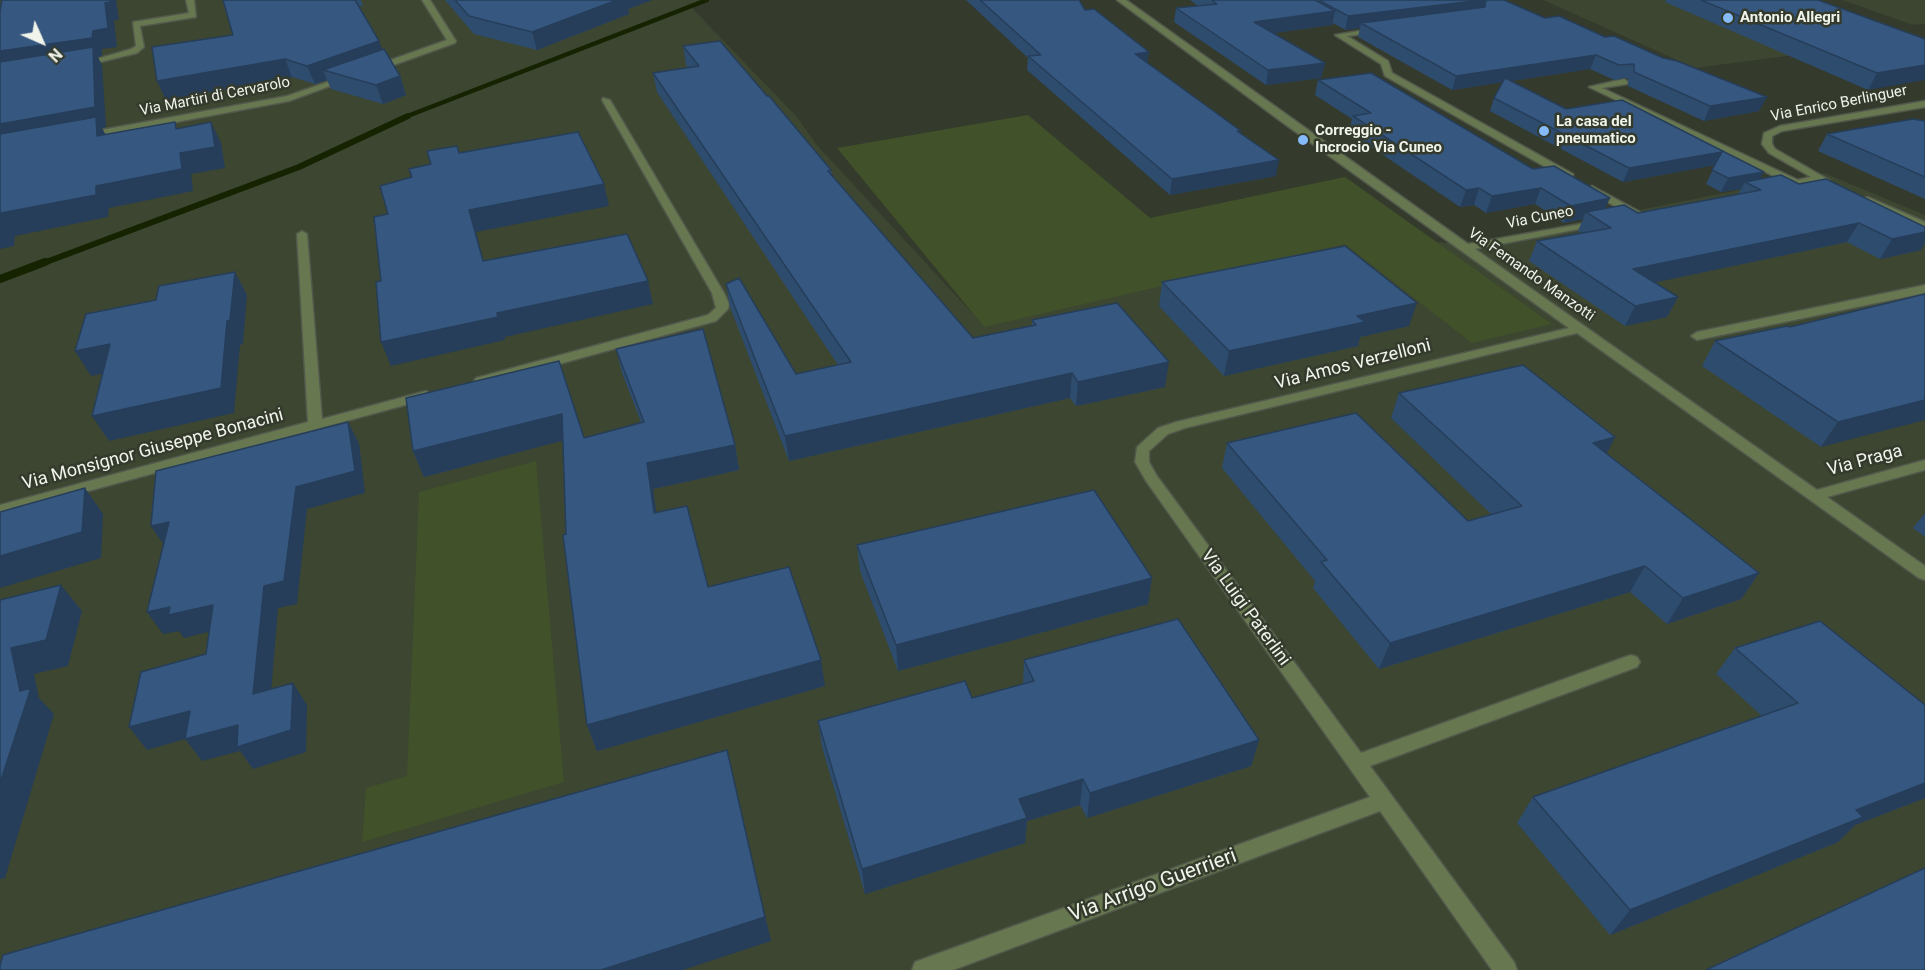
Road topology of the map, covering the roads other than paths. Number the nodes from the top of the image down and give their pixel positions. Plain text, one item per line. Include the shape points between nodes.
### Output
1 (190, 0) edge
2 (426, 0) edge
3 (1121, 0) edge
4 (1385, 29) edge
5 (66, 67) edge
6 (365, 72) edge
7 (354, 75) edge
8 (1623, 82) edge
9 (606, 100) dead end
10 (1925, 104) edge
11 (69, 139) edge
12 (1574, 179) edge
13 (1797, 183) junction
14 (1585, 185) edge
15 (1763, 189) edge
16 (1862, 197) edge
17 (1925, 226) edge
18 (302, 234) dead end
19 (1465, 248) junction
20 (1925, 289) edge
21 (1579, 329) junction
22 (1697, 336) dead end
23 (463, 386) edge
24 (440, 392) edge
25 (315, 425) junction
26 (1142, 450) joint
27 (1925, 465) edge
28 (1815, 495) junction
29 (0, 510) edge
30 (1925, 574) edge
31 (1631, 662) dead end
32 (1357, 763) junction
33 (1384, 801) junction
34 (923, 970) edge
35 (1506, 970) edge

1 - 5 street via 193,15 136,24 140,47 134,51
2 - 6 street via 452,41
3 - 19 street, Via Fernando Manzotti
4 - 12 street via 1339,35 1385,63 1388,74
7 - 11 street, Via Martiri di Cervarolo via 289,99
8 - 13 street via 1593,87
9 - 23 street via 718,293 723,309 701,321
10 - 13 street, Via Enrico Berlinguer via 1780,129 1767,135 1772,151 1826,181
13 - 15 street
14 - 19 street, Via Cuneo via 1642,213
16 - 17 street
18 - 25 street
19 - 21 street, Via Fernando Manzotti
20 - 22 street
21 - 26 street, Via Amos Verzelloni via 1181,425 1163,431
21 - 28 street, Via Fernando Manzotti
24 - 25 street, Via Monsignor Giuseppe Bonacini
25 - 29 street, Via Monsignor Giuseppe Bonacini
26 - 32 street, Via Luigi Paterlini via 1142,462 1150,478
27 - 28 street, Via Praga
28 - 30 street, Via Fernando Manzotti
31 - 32 street
32 - 33 street, Via Luigi Paterlini
33 - 34 street, Via Arrigo Guerrieri
33 - 35 street, Via Luigi Paterlini

